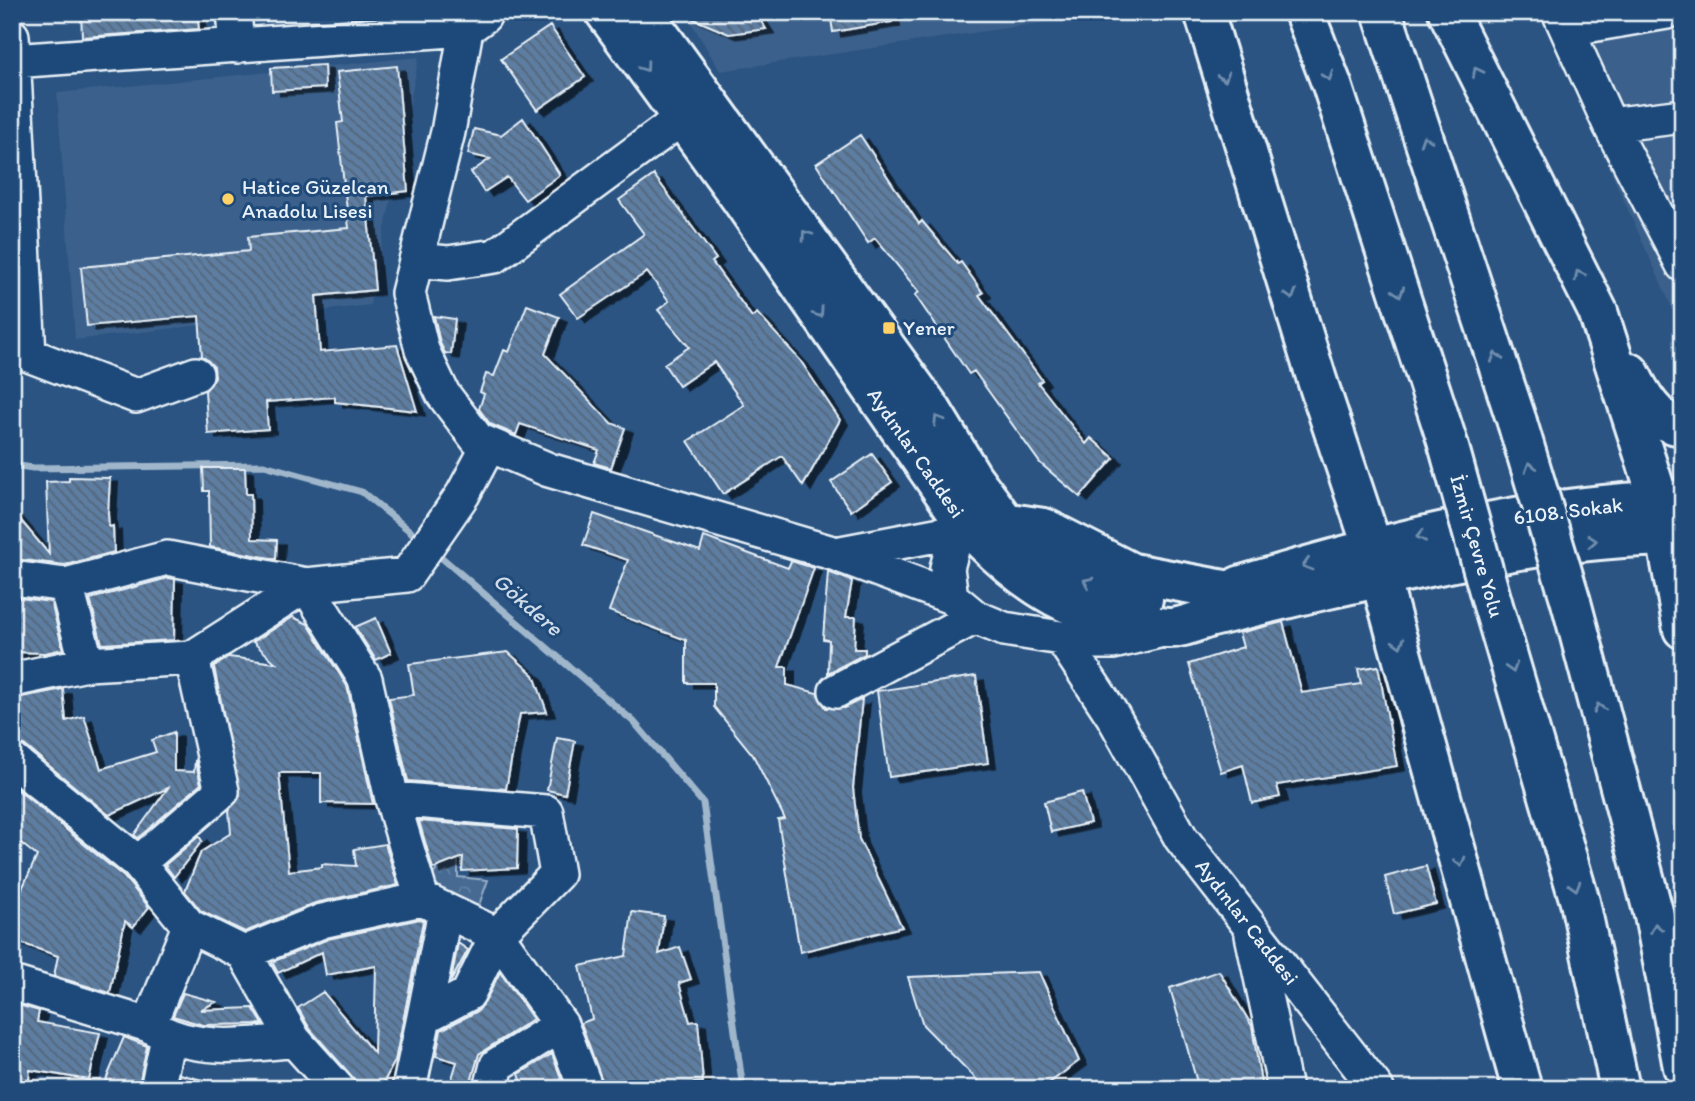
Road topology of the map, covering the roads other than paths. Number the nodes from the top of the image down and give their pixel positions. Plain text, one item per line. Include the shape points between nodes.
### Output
1 (234, 12) edge
2 (605, 12) edge
3 (643, 12) edge
4 (1204, 12) edge
5 (1304, 12) edge
6 (1382, 12) edge
7 (1448, 12) edge
8 (1667, 12) edge
9 (474, 18) edge
10 (1563, 21) edge
11 (237, 46) junction
12 (13, 53) edge
13 (1683, 116) edge
14 (682, 118) junction
15 (1610, 125) junction
16 (1671, 215) edge
17 (416, 260) junction
18 (1683, 265) edge
19 (1598, 312) junction
20 (196, 374) dead end
21 (1683, 425) edge
22 (489, 445) junction
23 (1673, 518) edge
24 (1003, 522) junction
25 (961, 527) junction
26 (836, 554) junction
27 (1376, 562) junction
28 (12, 578) edge
29 (306, 584) junction
30 (66, 585) junction
31 (963, 607) junction
32 (1170, 628) junction
33 (1683, 629) edge
34 (1063, 640) junction
35 (192, 658) junction
36 (86, 664) junction
37 (12, 680) edge
38 (836, 691) dead end
39 (12, 760) edge
40 (392, 799) junction
41 (138, 863) junction
42 (433, 905) junction
43 (189, 926) junction
44 (1250, 926) junction
45 (497, 935) junction
46 (243, 953) junction
47 (12, 983) edge
48 (424, 1017) junction
49 (561, 1025) junction
50 (158, 1031) junction
51 (294, 1040) junction
52 (1683, 1067) edge
53 (157, 1089) edge
54 (338, 1089) edge
55 (410, 1089) edge
56 (491, 1089) edge
57 (586, 1089) edge
58 (1285, 1089) edge
59 (1377, 1089) edge
60 (1522, 1089) edge
61 (1620, 1089) edge

1 - 11 street
2 -> 14 main road, Aydınlar Caddesi
24 -> 3 main road, Aydınlar Caddesi via 932,411
4 -> 27 main road
5 -> 61 main road, İzmir Çevre Yolu, bridge via 1448,444 1580,902
52 -> 6 main road, bridge via 1654,915 1571,602
19 -> 7 main road
8 - 10 street
9 - 11 street
9 - 17 street
10 - 15 street
11 - 12 street
12 - 20 street via 29,355 136,396
13 - 15 street
14 - 17 street via 495,256 448,263
14 -> 25 main road, Aydınlar Caddesi
15 - 16 street
16 - 18 street
17 - 22 street via 408,293 422,350 443,394 478,440
19 - 21 main road via 1653,411
19 - 23 main road
22 - 26 street via 549,470
22 - 29 street via 463,494 407,575
23 - 27 main road, 6108. Sokak via 1507,518
23 - 33 main road
24 - 25 street
27 -> 24 main road, Aydınlar Caddesi via 1174,602 1117,597 1027,552
25 - 26 street
25 - 31 street via 947,568
25 - 32 main road, Aydınlar Caddesi via 1036,588 1070,607
26 - 31 street
27 - 32 main road, Aydınlar Caddesi
27 -> 60 main road
28 - 30 street
29 - 30 street via 167,558
29 - 35 street
29 - 40 street via 365,679
30 - 36 street
31 - 34 street via 1004,629
31 - 38 street
32 - 34 street via 1113,642
34 - 44 street, Aydınlar Caddesi via 1113,716 1181,838
35 - 36 street
35 - 41 street via 222,791
36 - 37 street
39 - 41 street
40 - 42 street
40 - 45 street via 546,812 557,874
41 - 43 street
42 - 45 street
42 - 46 street via 322,921
42 - 48 street
43 - 46 street
43 - 50 street
44 - 58 street
44 - 59 street, Aydınlar Caddesi
45 - 48 street via 468,994
45 - 49 street
46 - 51 street
47 - 50 street
48 - 55 street
49 - 56 street via 498,1065
49 - 57 street
50 - 51 street via 238,1047
50 - 53 street
51 - 54 street

